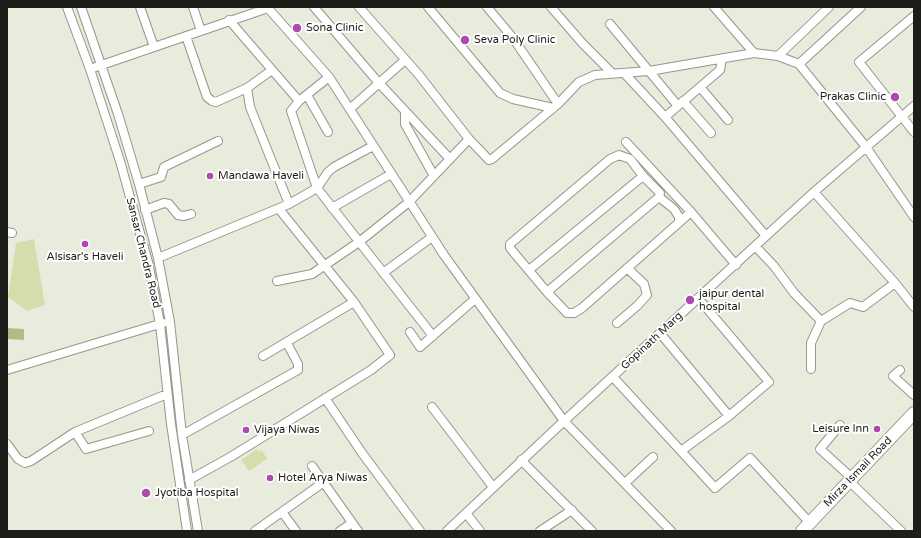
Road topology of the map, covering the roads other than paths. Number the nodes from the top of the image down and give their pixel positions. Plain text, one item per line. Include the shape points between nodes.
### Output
1 (67, 7) edge
2 (81, 7) edge
3 (140, 7) edge
4 (193, 7) edge
5 (268, 7) edge
6 (314, 7) edge
7 (359, 7) edge
8 (428, 7) edge
9 (487, 7) edge
10 (551, 7) edge
11 (714, 7) edge
12 (828, 7) edge
13 (861, 7) edge
14 (914, 16) edge
15 (229, 20) junction
16 (610, 24) dead end
17 (201, 31) junction
18 (186, 36) junction
19 (154, 47) junction
20 (754, 53) junction
21 (778, 56) junction
22 (404, 60) junction
23 (722, 60) junction
24 (799, 64) junction
25 (102, 65) junction
26 (90, 69) junction
27 (272, 70) junction
28 (649, 72) junction
29 (612, 73) junction
30 (625, 74) junction
31 (330, 77) junction
32 (378, 82) junction
33 (700, 87) junction
34 (246, 88) junction
35 (307, 96) junction
36 (299, 101) junction
37 (680, 103) junction
38 (555, 106) junction
39 (914, 106) edge
40 (351, 108) junction
41 (405, 112) junction
42 (665, 117) junction
43 (901, 117) junction
44 (728, 120) dead end
45 (328, 132) dead end
46 (914, 132) edge
47 (711, 133) dead end
48 (469, 139) junction
49 (218, 141) dead end
50 (626, 142) dead end
51 (373, 146) junction
52 (866, 147) junction
53 (450, 159) junction
54 (391, 174) junction
55 (434, 176) junction
56 (643, 176) junction
57 (139, 184) junction
58 (317, 188) junction
59 (814, 192) junction
60 (659, 197) junction
61 (409, 202) junction
62 (290, 204) junction
63 (332, 208) junction
64 (279, 209) junction
65 (145, 210) junction
66 (691, 212) junction
67 (191, 214) dead end
68 (914, 217) edge
69 (680, 222) junction
70 (766, 236) junction
71 (432, 237) junction
72 (359, 242) junction
73 (755, 246) junction
74 (158, 258) junction
75 (736, 265) junction
76 (324, 266) junction
77 (627, 268) junction
78 (529, 270) junction
79 (383, 273) junction
80 (277, 281) dead end
81 (895, 283) junction
82 (547, 292) junction
83 (698, 298) junction
84 (475, 299) junction
85 (354, 302) junction
86 (914, 307) edge
87 (170, 322) junction
88 (821, 322) junction
89 (160, 324) junction
90 (617, 324) dead end
91 (410, 332) dead end
92 (660, 333) junction
93 (433, 336) junction
94 (287, 343) junction
95 (263, 356) dead end
96 (811, 369) dead end
97 (7, 370) edge
98 (900, 370) dead end
99 (613, 377) junction
100 (167, 394) junction
101 (914, 394) edge
102 (325, 398) junction
103 (432, 407) dead end
104 (914, 413) edge
105 (729, 416) junction
106 (564, 421) junction
107 (840, 425) dead end
108 (149, 431) dead end
109 (75, 432) junction
110 (182, 434) junction
111 (7, 444) edge
112 (681, 450) junction
113 (653, 457) dead end
114 (521, 460) junction
115 (312, 466) dead end
116 (189, 480) junction
117 (851, 481) junction
118 (324, 482) junction
119 (625, 483) junction
120 (493, 487) junction
121 (572, 510) junction
122 (282, 512) junction
123 (466, 513) junction
124 (352, 523) junction
125 (805, 529) edge
126 (187, 531) edge
127 (198, 531) edge
128 (255, 531) edge
129 (296, 531) edge
130 (340, 531) edge
131 (358, 531) edge
132 (420, 531) edge
133 (447, 531) edge
134 (480, 531) edge
135 (540, 531) edge
136 (592, 531) edge
137 (672, 531) edge
138 (902, 531) edge

1 - 26 street, Sansar Chandra Road
2 - 25 street, Sansar Chandra Road
3 - 19 street
4 - 17 street
5 - 15 street
5 - 31 street
6 - 32 street
7 - 22 street
8 - 38 street via 500,93 513,99
9 - 38 street via 513,38
10 - 29 street
11 - 20 street
12 - 21 street
13 - 24 street
14 - 43 street via 859,62
15 - 17 street
15 - 27 street
16 - 28 street
17 - 18 street
18 - 19 street
18 - 34 street via 207,97 216,102
19 - 25 street
20 - 21 street
20 - 23 street
21 - 24 street
22 - 32 street
22 - 48 street via 419,75
23 - 28 street
23 - 33 street via 720,70
24 - 52 street
25 - 26 street
25 - 57 street, Sansar Chandra Road
26 - 89 street, Sansar Chandra Road via 120,161 148,262
27 - 34 street
27 - 36 street
28 - 30 street
28 - 37 street
29 - 30 street
29 - 38 street via 594,75 579,82
30 - 42 street
31 - 35 street
31 - 40 street
32 - 40 street
32 - 41 street
33 - 37 street
33 - 44 street
34 - 62 street via 250,107
35 - 36 street
35 - 45 street
36 - 58 street via 293,107 291,115
37 - 42 street
37 - 47 street
38 - 48 street via 492,159 486,158
39 - 43 street, Gopinath Marg
40 - 51 street
41 - 53 street
41 - 55 street via 405,124
42 - 70 street
43 - 46 street
43 - 52 street, Gopinath Marg
48 - 53 street
49 - 57 street via 164,167 161,177
50 - 66 street
51 - 54 street
51 - 58 street via 334,167
52 - 59 street, Gopinath Marg
52 - 68 street
53 - 55 street
54 - 61 street
54 - 63 street
55 - 61 street
56 - 60 street via 660,193
56 - 78 street
56 - 78 street via 630,159 619,155 610,159 510,244 510,248
57 - 65 street, Sansar Chandra Road
58 - 62 street
58 - 63 street
59 - 70 street, Gopinath Marg
59 - 81 street
60 - 69 street via 674,209
60 - 82 street
61 - 71 street
61 - 72 street
62 - 64 street
63 - 72 street
64 - 74 street
64 - 76 street
65 - 67 street via 164,203 169,204 178,215
65 - 74 street, Sansar Chandra Road
66 - 69 street
66 - 75 street
69 - 77 street
70 - 73 street, Gopinath Marg
71 - 79 street
71 - 84 street
72 - 76 street
72 - 79 street
73 - 75 street, Gopinath Marg
73 - 88 street
74 - 87 street, Sansar Chandra Road
75 - 83 street, Gopinath Marg
76 - 80 street via 312,274
76 - 85 street
77 - 82 street via 574,313 567,313
77 - 90 street via 644,284 647,295
78 - 82 street
79 - 93 street
81 - 86 street
81 - 88 street via 863,307 850,303
83 - 92 street, Gopinath Marg
83 - 105 street via 769,382
84 - 93 street
84 - 106 street
85 - 94 street
85 - 102 street via 390,355 371,370
87 - 89 street
87 - 110 street, Sansar Chandra Road
88 - 96 street via 811,343
89 - 97 street
89 - 100 street, Sansar Chandra Road
91 - 93 street via 420,347
92 - 99 street, Gopinath Marg
92 - 105 street
94 - 95 street
94 - 110 street via 298,364 298,370
98 - 101 street via 893,376
99 - 106 street, Gopinath Marg
99 - 112 street
100 - 109 street
100 - 126 street, Sansar Chandra Road
102 - 116 street
102 - 132 street
103 - 120 street
104 - 117 highway, Mirza Ismail Road
105 - 112 street
106 - 114 street, Gopinath Marg
106 - 119 street
107 - 117 street via 820,449
108 - 109 street via 86,450
109 - 111 street via 25,463 18,459
110 - 116 street, Sansar Chandra Road
112 - 125 street via 715,488 750,458
113 - 119 street
114 - 120 street, Gopinath Marg
114 - 121 street
115 - 118 street
116 - 127 street, Sansar Chandra Road
117 - 125 highway, Mirza Ismail Road
117 - 138 street
118 - 122 street
118 - 124 street
119 - 137 street
120 - 123 street, Gopinath Marg
121 - 135 street
121 - 136 street
122 - 128 street
122 - 129 street
123 - 133 street, Gopinath Marg
123 - 134 street
124 - 130 street
124 - 131 street

